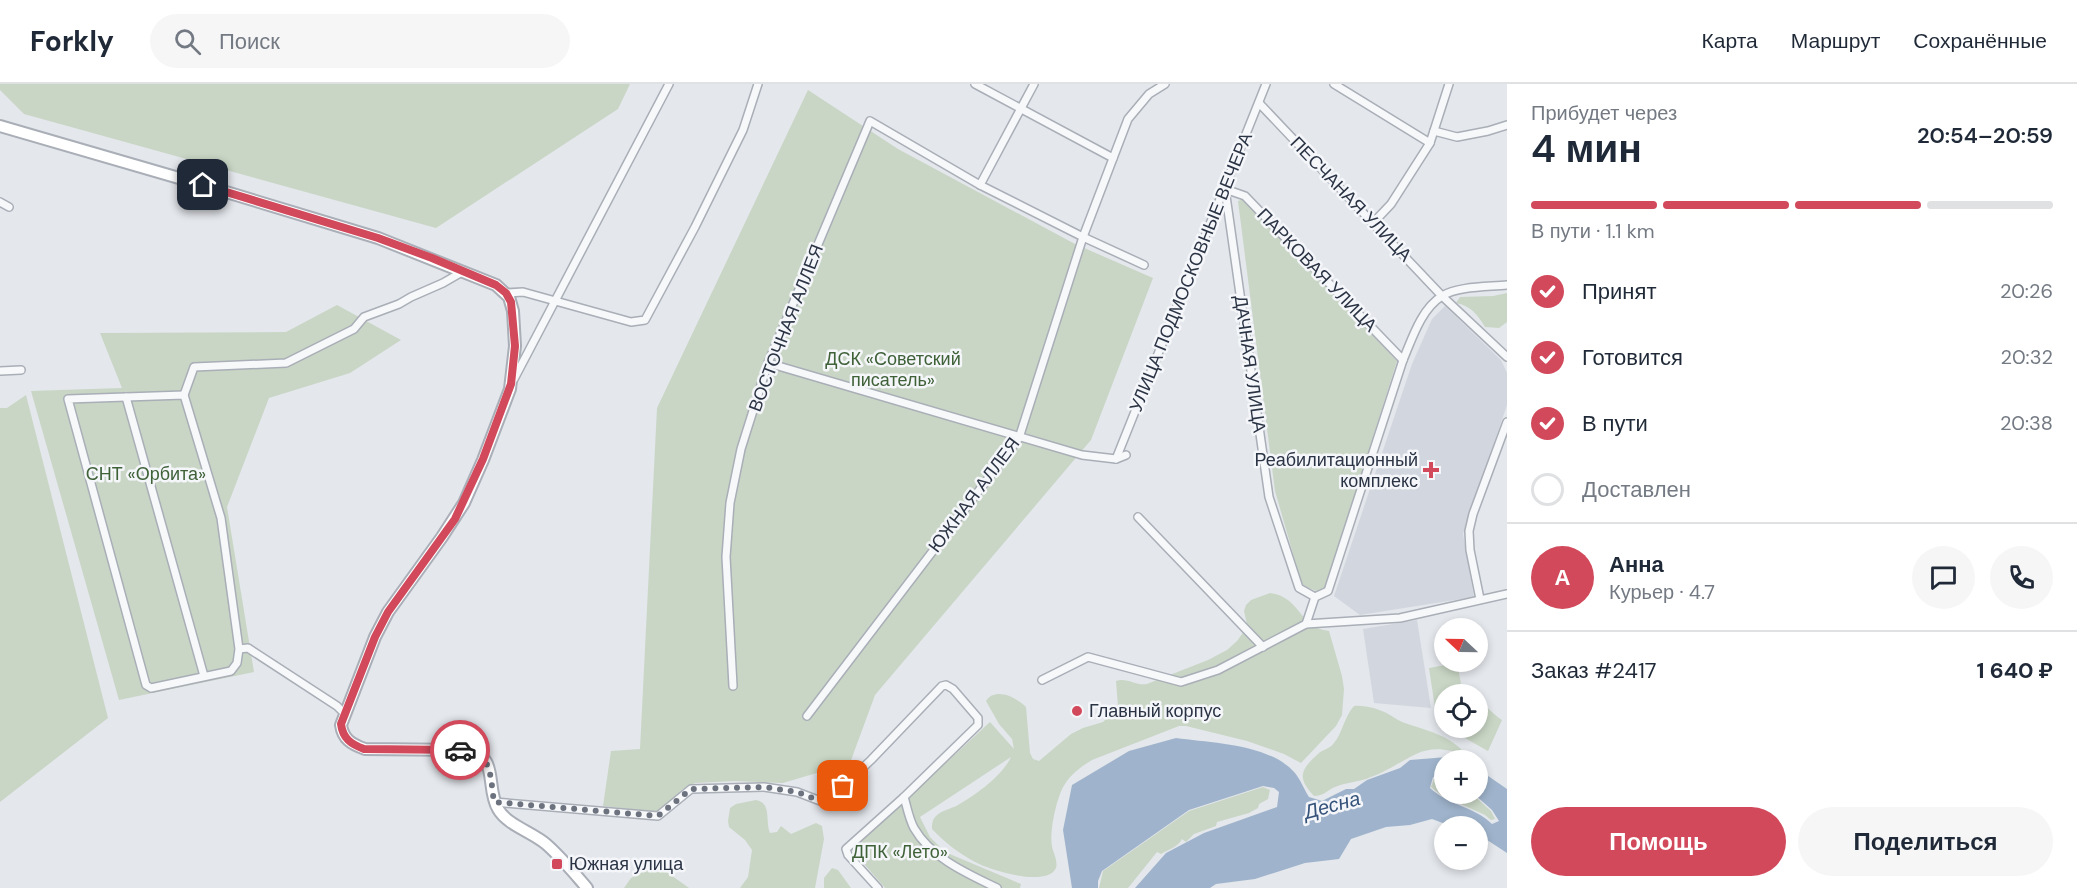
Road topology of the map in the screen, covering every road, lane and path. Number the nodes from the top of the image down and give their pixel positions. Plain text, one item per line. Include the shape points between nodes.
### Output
1 (669, 84) edge
2 (758, 84) edge
3 (975, 84) edge
4 (1034, 84) edge
5 (1164, 84) edge
6 (1266, 84) edge
7 (1334, 84) edge
8 (1449, 84) edge
9 (1259, 103) junction
10 (1021, 109) junction
11 (1507, 125) edge
12 (0, 126) edge
13 (1434, 131) junction
14 (1430, 143) junction
15 (1113, 158) junction
16 (980, 185) junction
17 (1225, 189) junction
18 (0, 202) edge
19 (9, 207) dead end
20 (1374, 222) junction
21 (1082, 240) junction
22 (1144, 265) dead end
23 (463, 271) junction
24 (1507, 285) edge
25 (506, 293) junction
26 (1442, 296) junction
27 (555, 300) junction
28 (1507, 357) edge
29 (1403, 360) junction
30 (768, 363) junction
31 (21, 370) dead end
32 (0, 371) edge
33 (511, 384) junction
34 (184, 395) junction
35 (126, 397) junction
36 (1507, 422) edge
37 (1019, 438) junction
38 (1126, 455) dead end
39 (1116, 459) junction
40 (1138, 517) dead end
41 (1507, 594) edge
42 (1315, 597) junction
43 (1480, 599) junction
44 (1306, 624) junction
45 (1263, 647) junction
46 (239, 649) junction
47 (204, 676) junction
48 (1042, 680) dead end
49 (734, 686) dead end
50 (344, 713) junction
51 (807, 716) dead end
52 (904, 797) junction
53 (494, 802) junction
54 (586, 888) edge
55 (878, 888) edge
56 (998, 888) edge

1 - 27 street
2 - 27 street via 743,130 645,320 631,322
3 - 10 street
4 - 10 street
5 - 15 street, ЮЖНАЯ АЛЛЕЯ via 1149,94 1128,119
6 - 9 street, УЛИЦА ПОДМОСКОВНЫЕ ВЕЧЕРА
7 - 14 street
8 - 13 street
9 - 17 street, УЛИЦА ПОДМОСКОВНЫЕ ВЕЧЕРА
9 - 20 street, ПЕСЧАНАЯ УЛИЦА
10 - 15 street
10 - 16 street
11 - 13 street via 1457,137
12 - 23 street via 378,238
13 - 14 street
14 - 20 street via 1392,204
15 - 21 street, ЮЖНАЯ АЛЛЕЯ
16 - 21 street
16 - 30 street, ВОСТОЧНАЯ АЛЛЕЯ via 870,121
17 - 29 street, ПАРКОВАЯ УЛИЦА via 1245,196
17 - 39 street, УЛИЦА ПОДМОСКОВНЫЕ ВЕЧЕРА
17 - 42 street, ДАЧНАЯ УЛИЦА via 1269,497 1299,588
18 - 19 street
20 - 26 street, ПЕСЧАНАЯ УЛИЦА
21 - 22 street
21 - 37 street, ЮЖНАЯ АЛЛЕЯ
23 - 25 street
23 - 34 street via 364,317 354,329 286,363 194,367
24 - 26 street via 1467,288
25 - 27 street via 523,292
25 - 33 street via 513,311 515,346
26 - 28 street, ПЕСЧАНАЯ УЛИЦА
26 - 29 street via 1428,309
27 - 33 street
29 - 42 street via 1329,591
30 - 37 street
30 - 49 street, ВОСТОЧНАЯ АЛЛЕЯ via 741,449 730,503 726,557
31 - 32 street
33 - 50 street via 464,502 388,612
34 - 35 street
34 - 46 street via 221,518
35 - 47 street
35 - 47 street via 68,399 143,678 151,688
36 - 43 street via 1469,531
37 - 39 street via 1082,455
37 - 51 street, ЮЖНАЯ АЛЛЕЯ
38 - 39 street
40 - 45 street
41 - 43 street
42 - 44 street
43 - 44 street via 1400,618
44 - 45 street
45 - 48 street via 1218,670 1180,682 1088,657
46 - 47 street via 231,671
46 - 50 street via 248,648
50 - 53 street via 344,736 364,749 476,752 488,764
52 - 53 street via 978,725 978,718 950,686 942,686 871,760 823,802 797,792 764,787 691,789 658,816
52 - 55 street via 846,849
52 - 56 street via 913,827 923,841 948,862
53 - 54 street via 501,814 555,852

